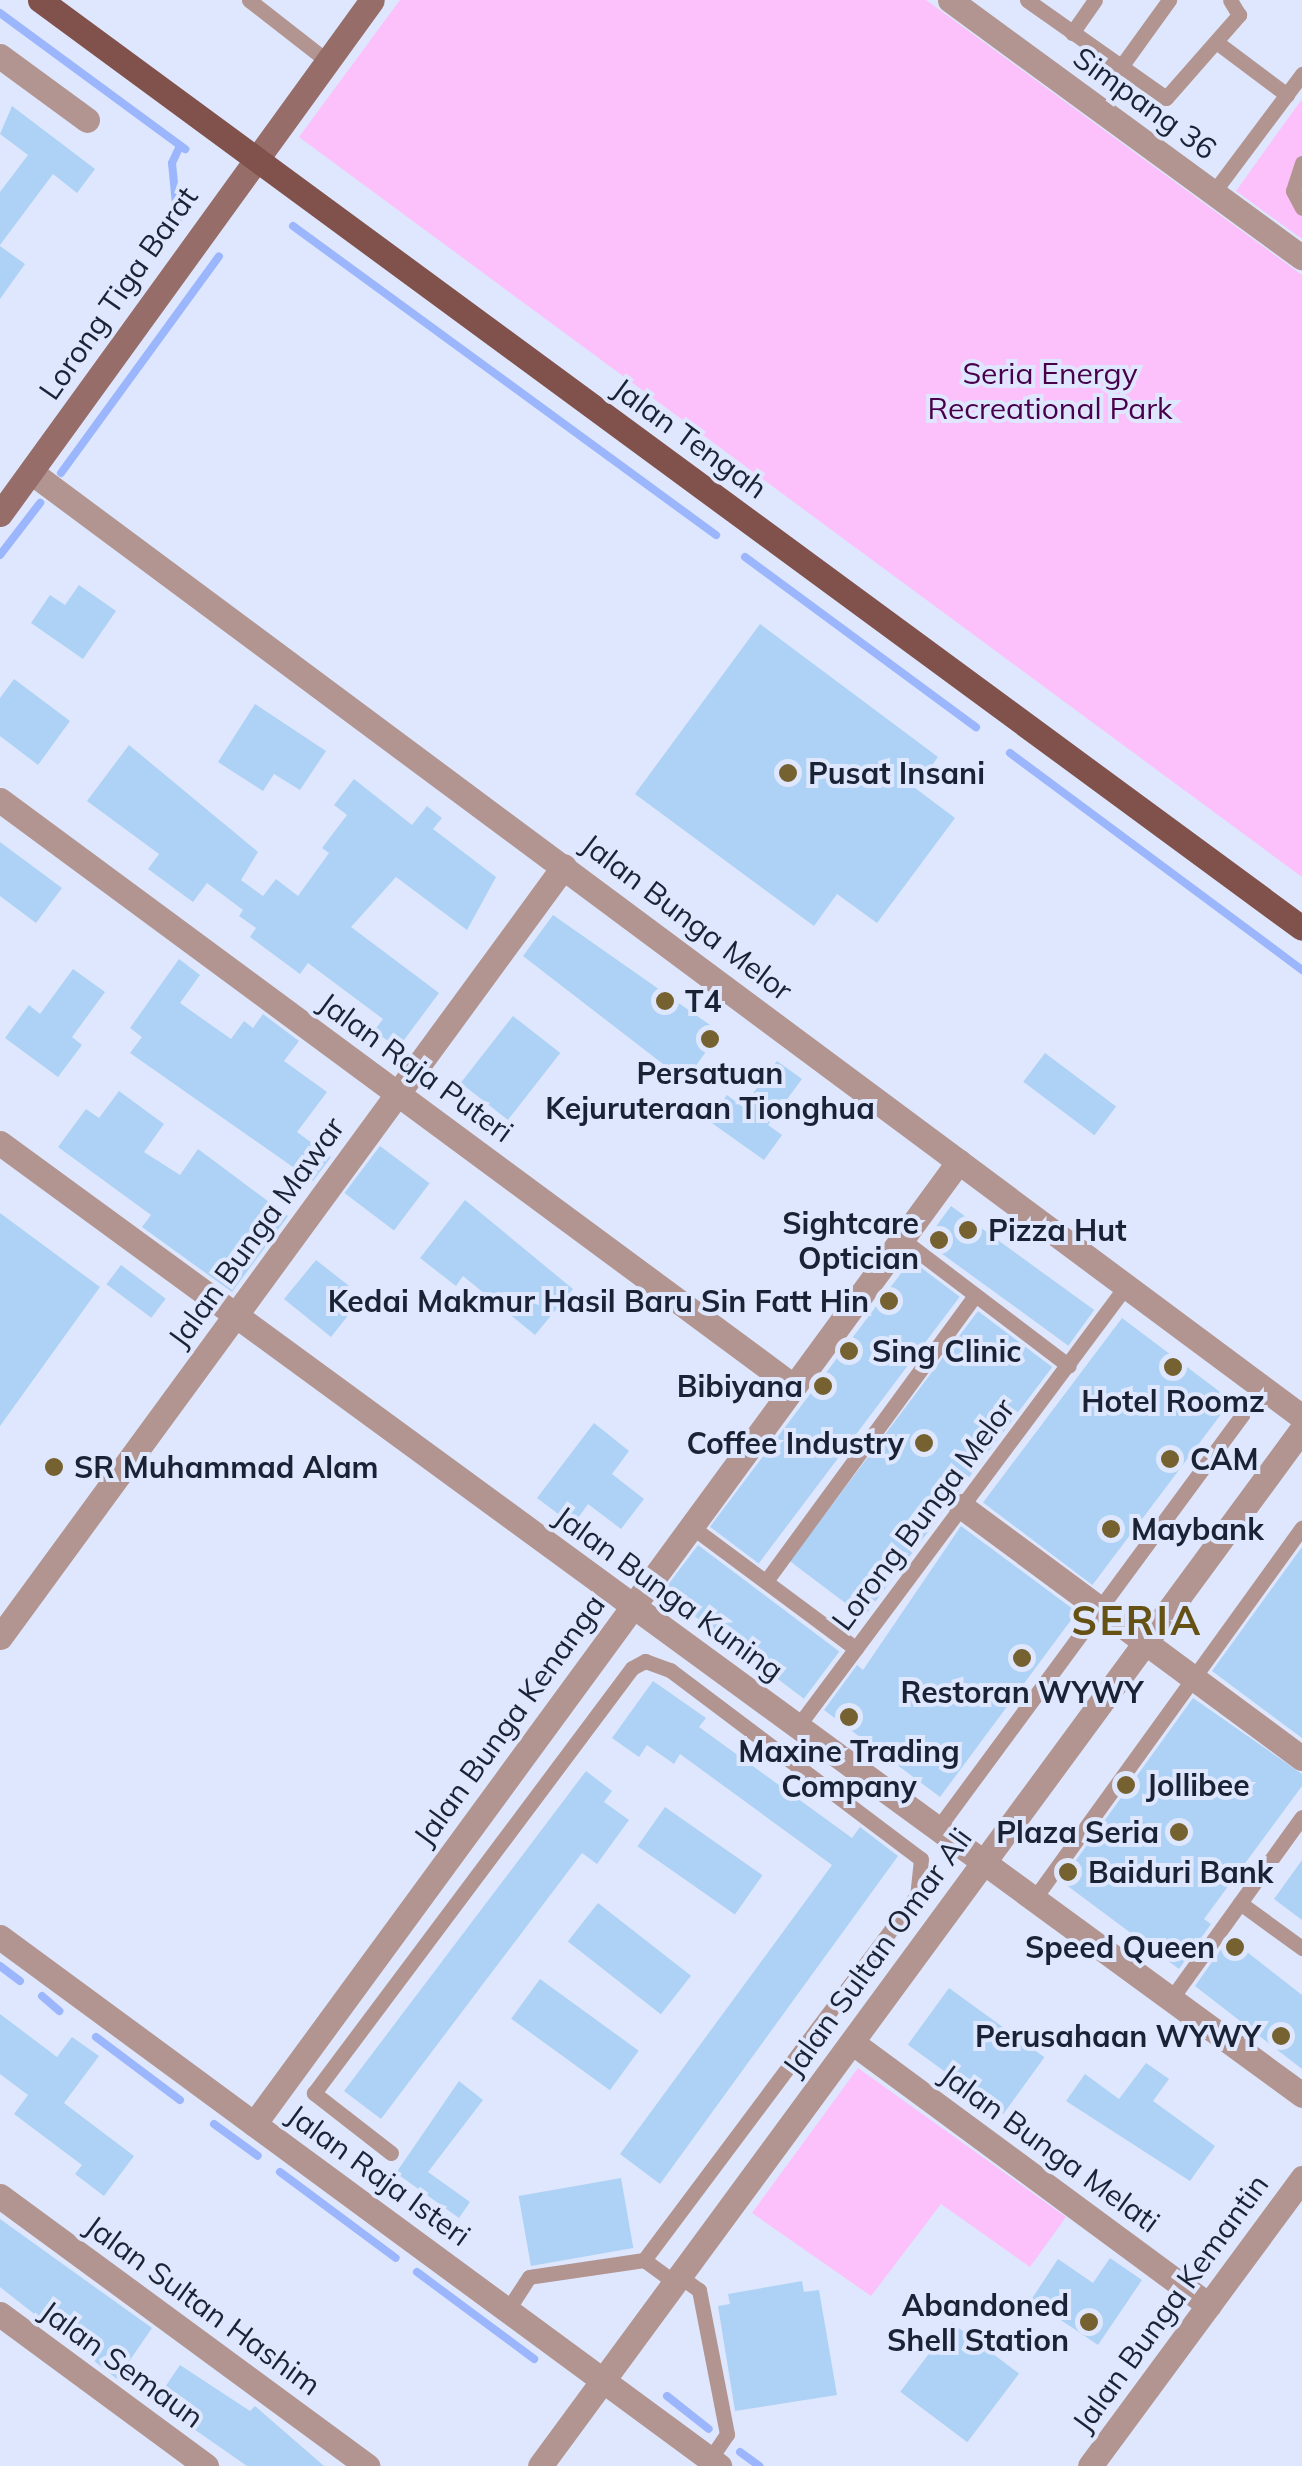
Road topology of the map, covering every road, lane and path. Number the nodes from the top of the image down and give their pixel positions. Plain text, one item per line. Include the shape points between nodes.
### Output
1 (40, 0) edge
2 (249, 0) edge
3 (372, 0) edge
4 (950, 0) edge
5 (1026, 0) edge
6 (1095, 0) edge
7 (1169, 0) edge
8 (1230, 0) edge
9 (1072, 33) junction
10 (1219, 44) junction
11 (0, 56) edge
12 (328, 61) junction
13 (1120, 68) junction
14 (1302, 74) edge
15 (1287, 95) junction
16 (88, 120) dead end
17 (254, 158) junction
18 (1302, 163) edge
19 (1214, 194) junction
20 (1302, 208) edge
21 (1302, 258) edge
22 (31, 472) junction
23 (0, 514) edge
24 (0, 800) edge
25 (564, 866) junction
26 (1302, 928) edge
27 (398, 1094) junction
28 (0, 1143) edge
29 (959, 1161) junction
30 (903, 1240) junction
31 (1126, 1286) junction
32 (975, 1295) junction
33 (235, 1316) junction
34 (1069, 1366) junction
35 (794, 1386) junction
36 (1262, 1388) junction
37 (1302, 1417) edge
38 (1302, 1429) edge
39 (962, 1506) junction
40 (692, 1526) junction
41 (1302, 1528) edge
42 (766, 1581) junction
43 (632, 1608) junction
44 (1099, 1610) junction
45 (2, 1630) edge
46 (1146, 1645) junction
47 (856, 1649) junction
48 (1193, 1678) junction
49 (798, 1726) junction
50 (1302, 1758) edge
51 (1302, 1817) edge
52 (938, 1828) junction
53 (984, 1862) junction
54 (1034, 1898) junction
55 (1240, 1903) junction
56 (0, 1937) edge
57 (1302, 1948) edge
58 (1171, 1998) junction
59 (852, 2043) junction
60 (1302, 2094) edge
61 (254, 2124) junction
62 (391, 2153) dead end
63 (1302, 2178) edge
64 (0, 2196) edge
65 (644, 2260) junction
66 (676, 2278) junction
67 (1209, 2305) junction
68 (508, 2308) junction
69 (0, 2314) edge
70 (604, 2380) junction
71 (714, 2463) edge
72 (206, 2466) edge
73 (367, 2466) edge
74 (540, 2466) edge
75 (1090, 2466) edge

1 - 17 main road, Jalan Tengah
2 - 12 lane
3 - 12 main road, Lorong Tiga Barat
4 - 19 street, Simpang 36
5 - 9 lane
6 - 9 lane
7 - 13 lane
8 - 10 lane via 1239,15
9 - 13 lane
10 - 13 lane via 1166,98
10 - 15 lane
11 - 16 street
12 - 17 main road, Lorong Tiga Barat
14 - 15 lane
15 - 19 lane
17 - 22 main road, Lorong Tiga Barat
17 - 26 main road, Jalan Tengah
18 - 20 lane via 1292,191
19 - 21 street, Simpang 36
22 - 23 main road, Lorong Tiga Barat
22 - 25 street, Jalan Bunga Melor
24 - 27 street, Jalan Raja Puteri
25 - 27 street, Jalan Bunga Mawar
25 - 29 street, Jalan Bunga Melor
27 - 33 street, Jalan Bunga Mawar
27 - 35 street, Jalan Raja Puteri
28 - 33 street, Jalan Bunga Kuning
29 - 30 street, Jalan Bunga Kenanga
29 - 31 street, Jalan Bunga Melor
30 - 32 lane
30 - 35 street, Jalan Bunga Kenanga
31 - 34 lane, Lorong Bunga Melor
31 - 36 street, Jalan Bunga Melor
32 - 34 lane
32 - 42 lane
33 - 43 street, Jalan Bunga Kuning
33 - 45 street, Jalan Bunga Mawar
34 - 39 lane, Lorong Bunga Melor
35 - 40 street, Jalan Bunga Kenanga
36 - 37 street, Jalan Bunga Melor
36 - 44 lane
38 - 46 street, Jalan Sultan Omar Ali
39 - 44 street
39 - 47 lane, Lorong Bunga Melor
40 - 42 lane
40 - 43 street, Jalan Bunga Kenanga
41 - 48 lane
42 - 47 lane
43 - 49 street, Jalan Bunga Kuning
43 - 61 street, Jalan Bunga Kenanga
44 - 46 street
44 - 52 lane
46 - 48 street
46 - 53 street, Jalan Sultan Omar Ali
47 - 49 lane, Lorong Bunga Melor
48 - 50 street
48 - 54 lane
49 - 52 street, Jalan Bunga Kuning
51 - 55 lane
52 - 53 street, Jalan Bunga Kuning
53 - 54 street, Jalan Bunga Kuning
53 - 59 street, Jalan Sultan Omar Ali
54 - 58 street, Jalan Bunga Kuning
55 - 57 lane
55 - 58 lane
56 - 61 street, Jalan Raja Isteri
58 - 60 street, Jalan Bunga Kuning
59 - 66 street, Jalan Sultan Omar Ali
59 - 67 street, Jalan Bunga Melati
61 - 68 street, Jalan Raja Isteri
62 - 65 lane via 314,2092 622,1679 645,1661 657,1662 915,1850 924,1871 918,1895
63 - 67 street, Jalan Bunga Kemantin
64 - 73 street, Jalan Sultan Hashim
65 - 66 lane
65 - 68 lane via 529,2278
66 - 70 street, Jalan Sultan Omar Ali
66 - 71 lane via 698,2290 727,2434
67 - 75 street, Jalan Bunga Kemantin
68 - 70 street, Jalan Raja Isteri
69 - 72 street, Jalan Semaun
70 - 71 street, Jalan Raja Isteri
70 - 74 street, Jalan Sultan Omar Ali

